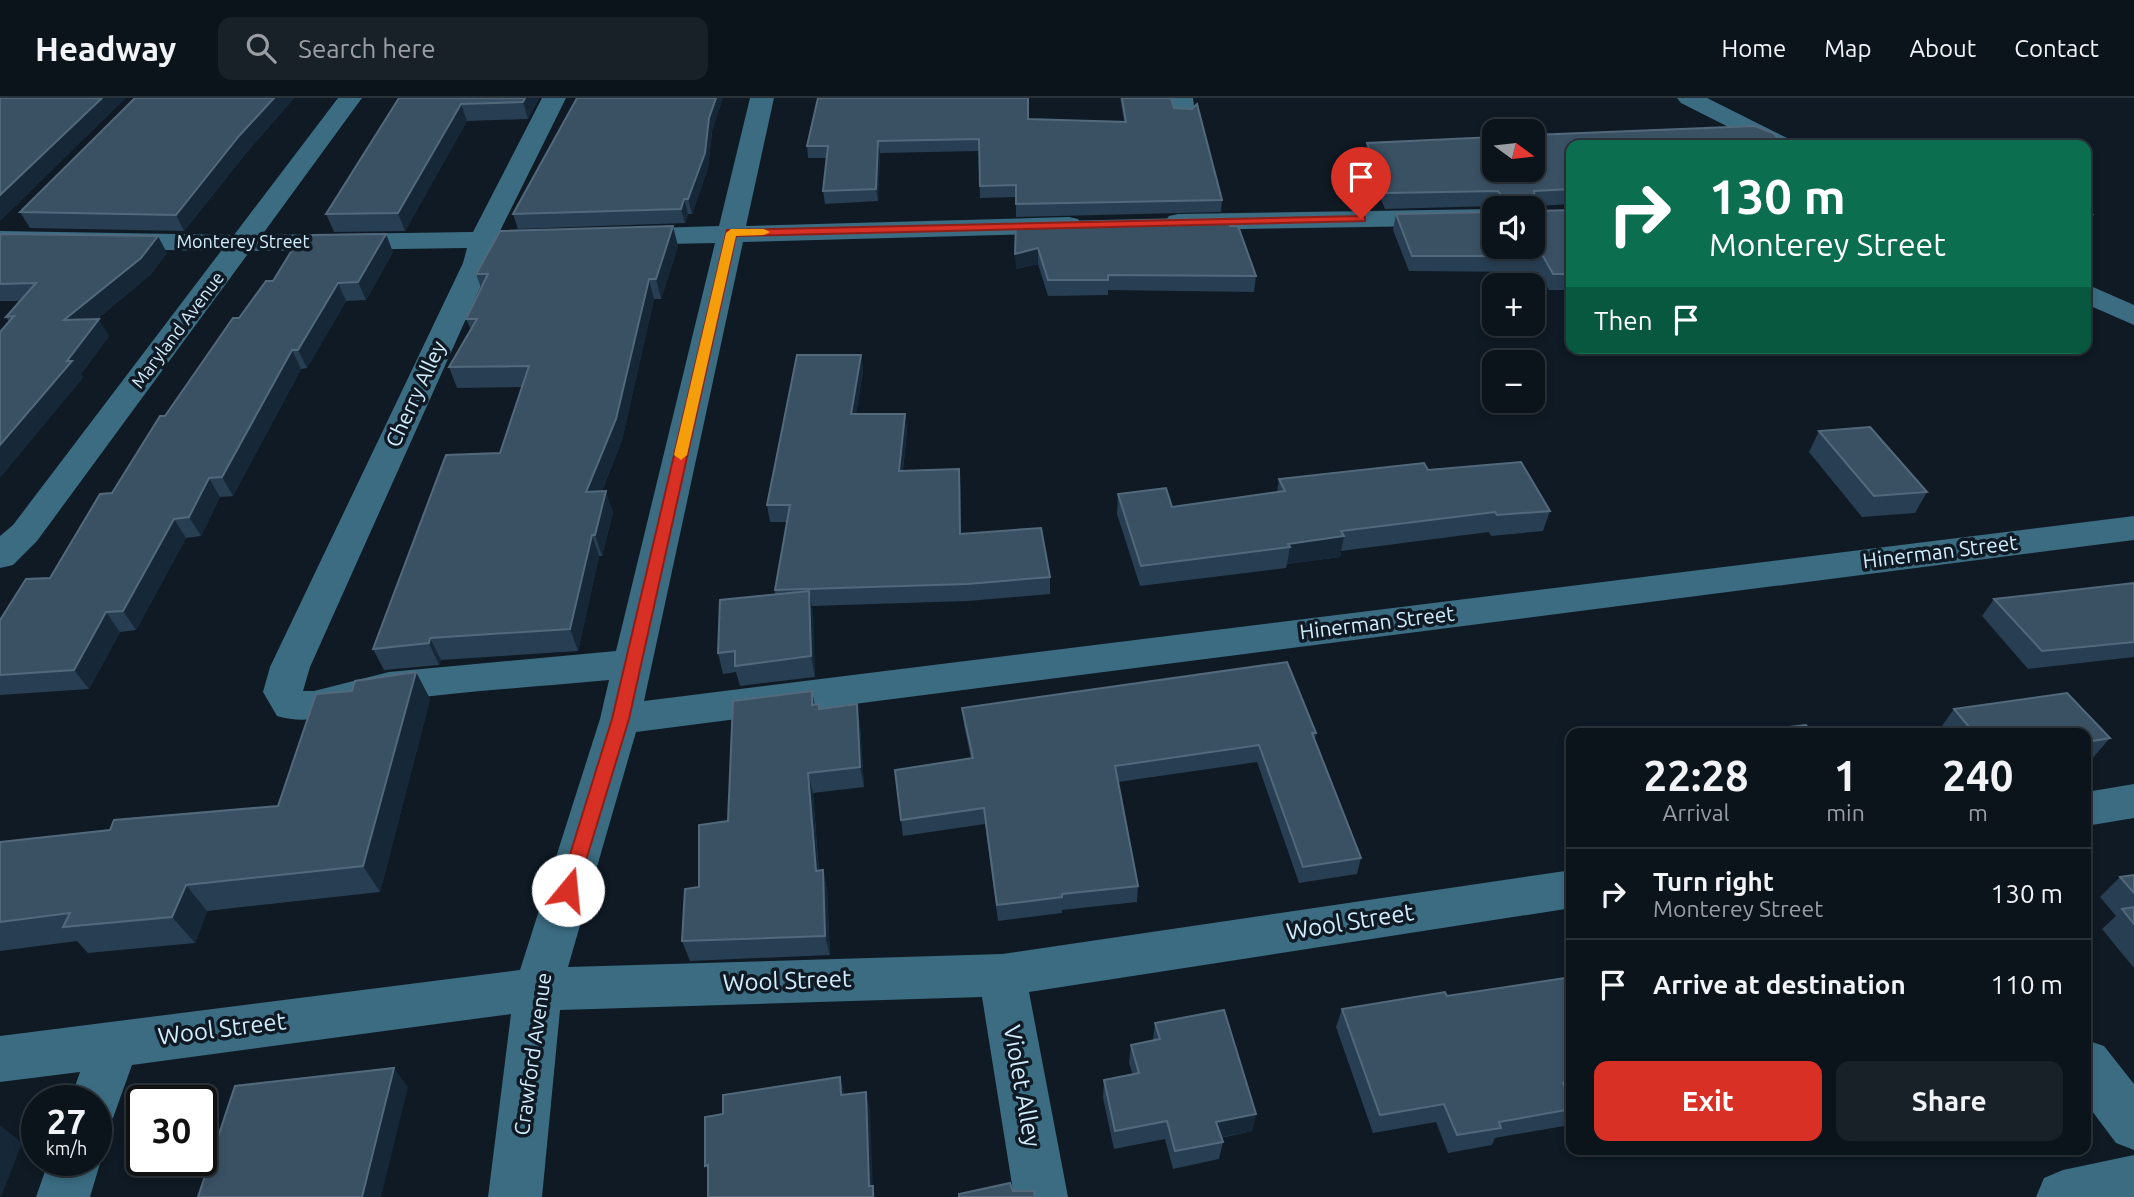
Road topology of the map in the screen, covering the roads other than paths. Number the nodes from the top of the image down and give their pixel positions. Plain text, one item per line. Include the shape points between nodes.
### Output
1 (349, 98) edge
2 (554, 98) edge
3 (762, 98) edge
4 (1689, 98) edge
5 (1772, 140) edge
6 (30, 211) edge
7 (1482, 216) edge
8 (1149, 223) edge
9 (1093, 224) edge
10 (731, 233) junction
11 (0, 239) edge
12 (482, 242) junction
13 (244, 243) junction
14 (2091, 295) edge
15 (2132, 314) edge
16 (2134, 528) edge
17 (0, 556) edge
18 (633, 664) junction
19 (620, 719) junction
20 (2134, 801) edge
21 (2091, 808) edge
22 (1566, 890) edge
23 (1002, 975) junction
24 (538, 989) junction
25 (114, 1043) junction
26 (0, 1059) edge
27 (2091, 1069) edge
28 (100, 1085) edge
29 (2134, 1125) edge
30 (70, 1176) edge
31 (2134, 1181) edge
32 (63, 1197) edge
33 (515, 1197) edge
34 (1041, 1197) edge
35 (2063, 1197) edge

1 - 13 street, Maryland Avenue
2 - 12 street, Cherry Alley
3 - 10 street, Crawford Avenue
4 - 5 street
6 - 11 street
7 - 8 street
9 - 10 street, Monterey Street
10 - 12 street, Monterey Street
10 - 18 street, Crawford Avenue
11 - 13 street, Monterey Street
12 - 13 street, Monterey Street
12 - 18 street, Cherry Alley via 477,263 289,667 283,692 291,705 314,706 389,687
13 - 17 street, Maryland Avenue via 25,533
14 - 15 street
16 - 19 street, Hinerman Street
18 - 19 street, Crawford Avenue
19 - 24 street, Crawford Avenue
20 - 21 street
22 - 23 street, Wool Street
23 - 24 street, Wool Street
23 - 34 street, Violet Alley
24 - 25 street, Wool Street
24 - 33 street, Crawford Avenue
25 - 26 street, Wool Street
25 - 28 street
27 - 29 street
30 - 32 street
31 - 35 street

